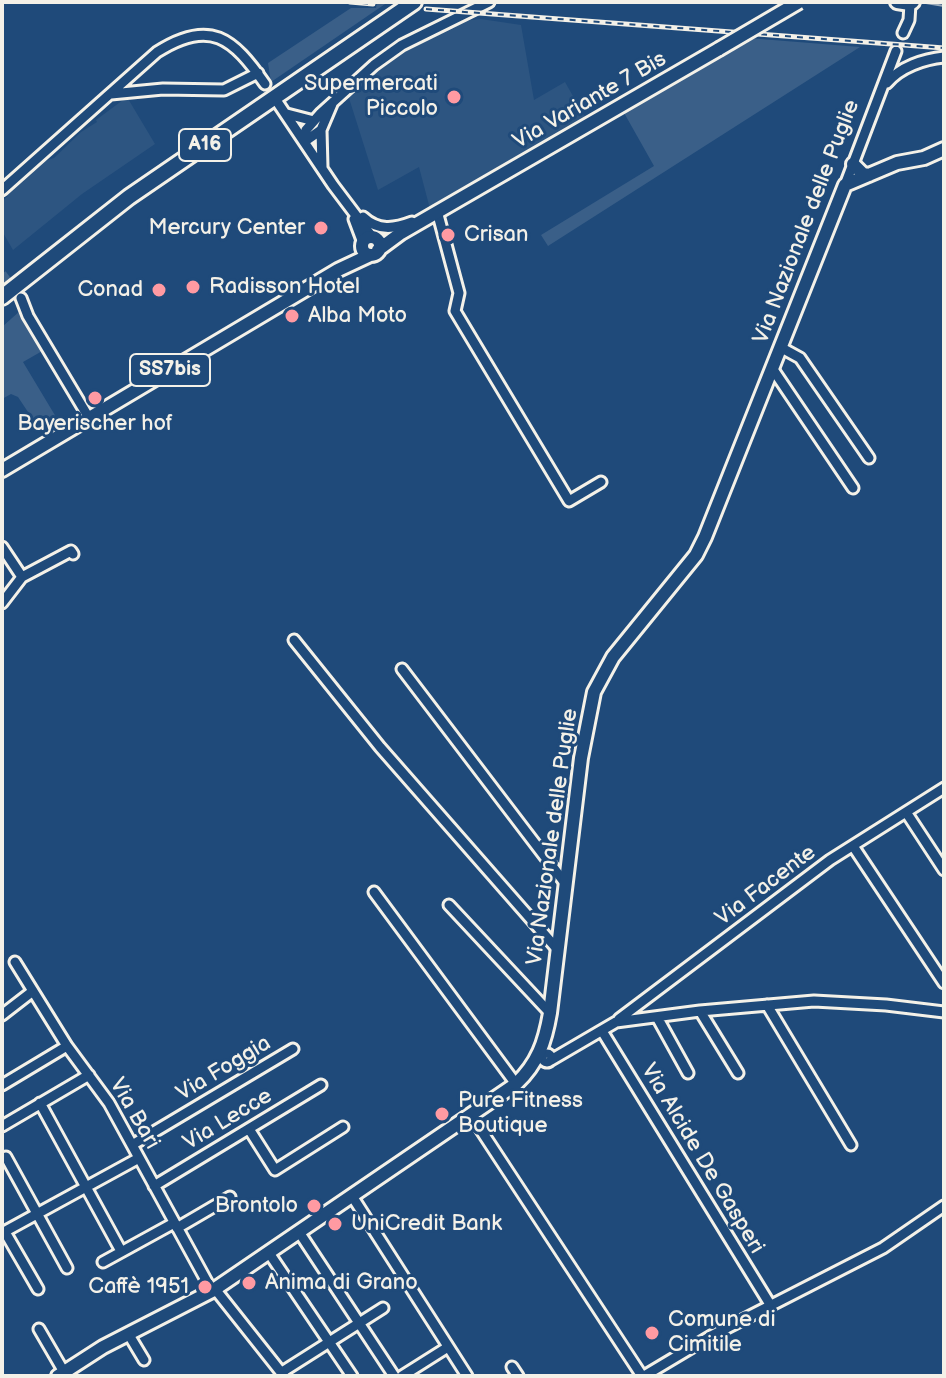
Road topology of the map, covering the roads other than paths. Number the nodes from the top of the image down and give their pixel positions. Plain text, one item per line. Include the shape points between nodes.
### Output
1 (399, 2) edge
2 (414, 2) edge
3 (489, 2) edge
4 (799, 2) edge
5 (906, 3) edge
6 (903, 33) dead end
7 (896, 51) dead end
8 (944, 57) edge
9 (258, 73) junction
10 (265, 84) dead end
11 (108, 94) junction
12 (878, 96) junction
13 (334, 101) junction
14 (278, 103) dead end
15 (285, 113) junction
16 (314, 121) junction
17 (321, 130) junction
18 (304, 142) junction
19 (944, 149) edge
20 (853, 164) junction
21 (323, 170) junction
22 (869, 175) junction
23 (846, 182) junction
24 (2, 190) edge
25 (343, 199) junction
26 (834, 211) junction
27 (432, 215) junction
28 (370, 245) junction
29 (2, 286) edge
30 (2, 297) edge
31 (21, 298) tunnel mouth
32 (780, 347) junction
33 (772, 368) junction
34 (89, 418) junction
35 (869, 458) dead end
36 (2, 470) edge
37 (601, 482) dead end
38 (853, 488) dead end
39 (2, 547) edge
40 (73, 554) dead end
41 (22, 577) junction
42 (2, 603) edge
43 (294, 640) dead end
44 (402, 669) dead end
45 (944, 788) edge
46 (906, 812) junction
47 (853, 846) junction
48 (944, 870) edge
49 (565, 883) junction
50 (374, 892) dead end
51 (449, 905) dead end
52 (558, 950) junction
53 (15, 962) dead end
54 (944, 983) edge
55 (33, 991) junction
56 (767, 1005) junction
57 (700, 1011) junction
58 (944, 1012) edge
59 (550, 1013) junction
60 (2, 1015) edge
61 (657, 1017) junction
62 (616, 1022) junction
63 (602, 1031) junction
64 (67, 1046) junction
65 (293, 1049) dead end
66 (548, 1055) junction
67 (531, 1068) junction
68 (688, 1073) dead end
69 (738, 1073) dead end
70 (89, 1075) junction
71 (516, 1084) junction
72 (2, 1085) edge
73 (321, 1085) dead end
74 (40, 1103) junction
75 (471, 1115) junction
76 (2, 1126) edge
77 (343, 1127) dead end
78 (249, 1129) junction
79 (132, 1145) junction
80 (851, 1145) dead end
81 (6, 1157) dead end
82 (139, 1158) junction
83 (154, 1186) junction
84 (86, 1187) junction
85 (352, 1196) junction
86 (230, 1197) dead end
87 (944, 1206) edge
88 (38, 1214) junction
89 (176, 1226) junction
90 (4, 1232) edge
91 (299, 1232) junction
92 (121, 1251) junction
93 (269, 1253) junction
94 (103, 1262) dead end
95 (67, 1268) dead end
96 (38, 1289) dead end
97 (214, 1290) junction
98 (771, 1306) junction
99 (383, 1308) dead end
100 (360, 1323) junction
101 (39, 1329) dead end
102 (129, 1335) junction
103 (329, 1343) junction
104 (448, 1347) junction
105 (144, 1360) dead end
106 (512, 1367) dead end
107 (68, 1372) edge
108 (283, 1374) edge
109 (352, 1376) edge
110 (394, 1376) edge
111 (402, 1376) edge
112 (467, 1376) edge
113 (518, 1376) edge
114 (643, 1376) edge

1 - 29 highway, A16 via 124,190
2 - 30 highway, A16 via 129,197
3 - 13 street via 402,45
4 - 27 main road, Via Variante 7 Bis / SS7bis, bridge
5 - 6 street via 909,20
7 - 12 street, Via Nazionale delle Puglie
8 - 12 street via 899,72
9 - 10 street
9 - 11 street via 224,90
9 - 11 street via 232,44 199,33 157,52
11 - 24 street
12 - 20 street, Via Nazionale delle Puglie
13 - 16 street
13 - 17 street
14 - 15 street
15 - 16 street
15 - 18 street
16 - 18 street
17 - 18 street
17 - 21 street
18 - 21 street
19 - 22 main road, Via Nazionale delle Puglie
20 - 22 main road
20 - 23 street, Via Nazionale delle Puglie
21 - 25 street
22 - 23 main road, Via Nazionale delle Puglie
22 - 26 main road
23 - 26 main road, Via Nazionale delle Puglie
25 - 27 street via 376,226 391,228
25 - 28 street
26 - 32 main road, Via Nazionale delle Puglie
27 - 28 main road, Via Variante 7 Bis / SS7bis
27 - 37 street via 459,293 455,311 569,501
28 - 34 main road, Via Variante 7 Bis / SS7bis via 338,270
31 - 34 street
32 - 33 main road, Via Nazionale delle Puglie
32 - 35 street via 800,358
33 - 38 street
33 - 49 main road, Via Nazionale delle Puglie via 696,555 613,657 594,692
34 - 36 main road, Via Variante 7 Bis / SS7bis
39 - 41 street
40 - 41 street
41 - 42 street
43 - 52 street
44 - 49 street
45 - 46 street, Via Facente
46 - 47 street, Via Facente
46 - 48 street
47 - 54 street
47 - 62 street, Via Facente
49 - 52 main road, Via Nazionale delle Puglie
50 - 71 street
51 - 59 street
52 - 59 main road, Via Nazionale delle Puglie
53 - 55 street, Via Bari
55 - 60 street
55 - 64 street, Via Bari
56 - 57 street
56 - 58 street via 814,1001
56 - 80 street
57 - 61 street
57 - 69 street
59 - 66 main road, Via Nazionale delle Puglie
61 - 62 street
61 - 68 street
62 - 63 street, Via Facente
63 - 66 street, Via Facente
63 - 98 street, Via Alcide De Gasperi
64 - 70 street, Via Bari
64 - 72 street
65 - 79 street, Via Foggia
66 - 67 main road, Via Nazionale delle Puglie
66 - 67 street, Via Facente
67 - 71 main road, Via Nazionale delle Puglie
70 - 74 street
70 - 79 street, Via Bari
71 - 75 main road, Via Nazionale delle Puglie
73 - 78 street, Via Lecce
74 - 76 street
74 - 84 street
75 - 85 main road, Via Nazionale delle Puglie
75 - 114 street
77 - 78 street via 275,1170
78 - 83 street, Via Lecce
79 - 82 street, Via Bari
81 - 88 street
82 - 83 street, Via Bari
82 - 84 street
83 - 89 street, Via Bari
84 - 88 street
84 - 92 street
85 - 91 main road, Via Nazionale delle Puglie
85 - 104 street
86 - 89 street
87 - 98 street via 883,1248
88 - 90 street
88 - 95 street
89 - 92 street
89 - 97 street, Via Bari
90 - 96 street
91 - 93 main road, Via Nazionale delle Puglie
91 - 100 street
92 - 94 street
93 - 97 main road, Via Nazionale delle Puglie
93 - 103 street
97 - 102 main road, Via Nazionale delle Puglie
97 - 108 street, Via Bari
98 - 114 street
99 - 100 street
100 - 103 street
100 - 110 street
101 - 107 street
102 - 105 street
102 - 107 main road, Via Nazionale delle Puglie
103 - 108 street
103 - 109 street
104 - 111 street
104 - 112 street
106 - 113 street

